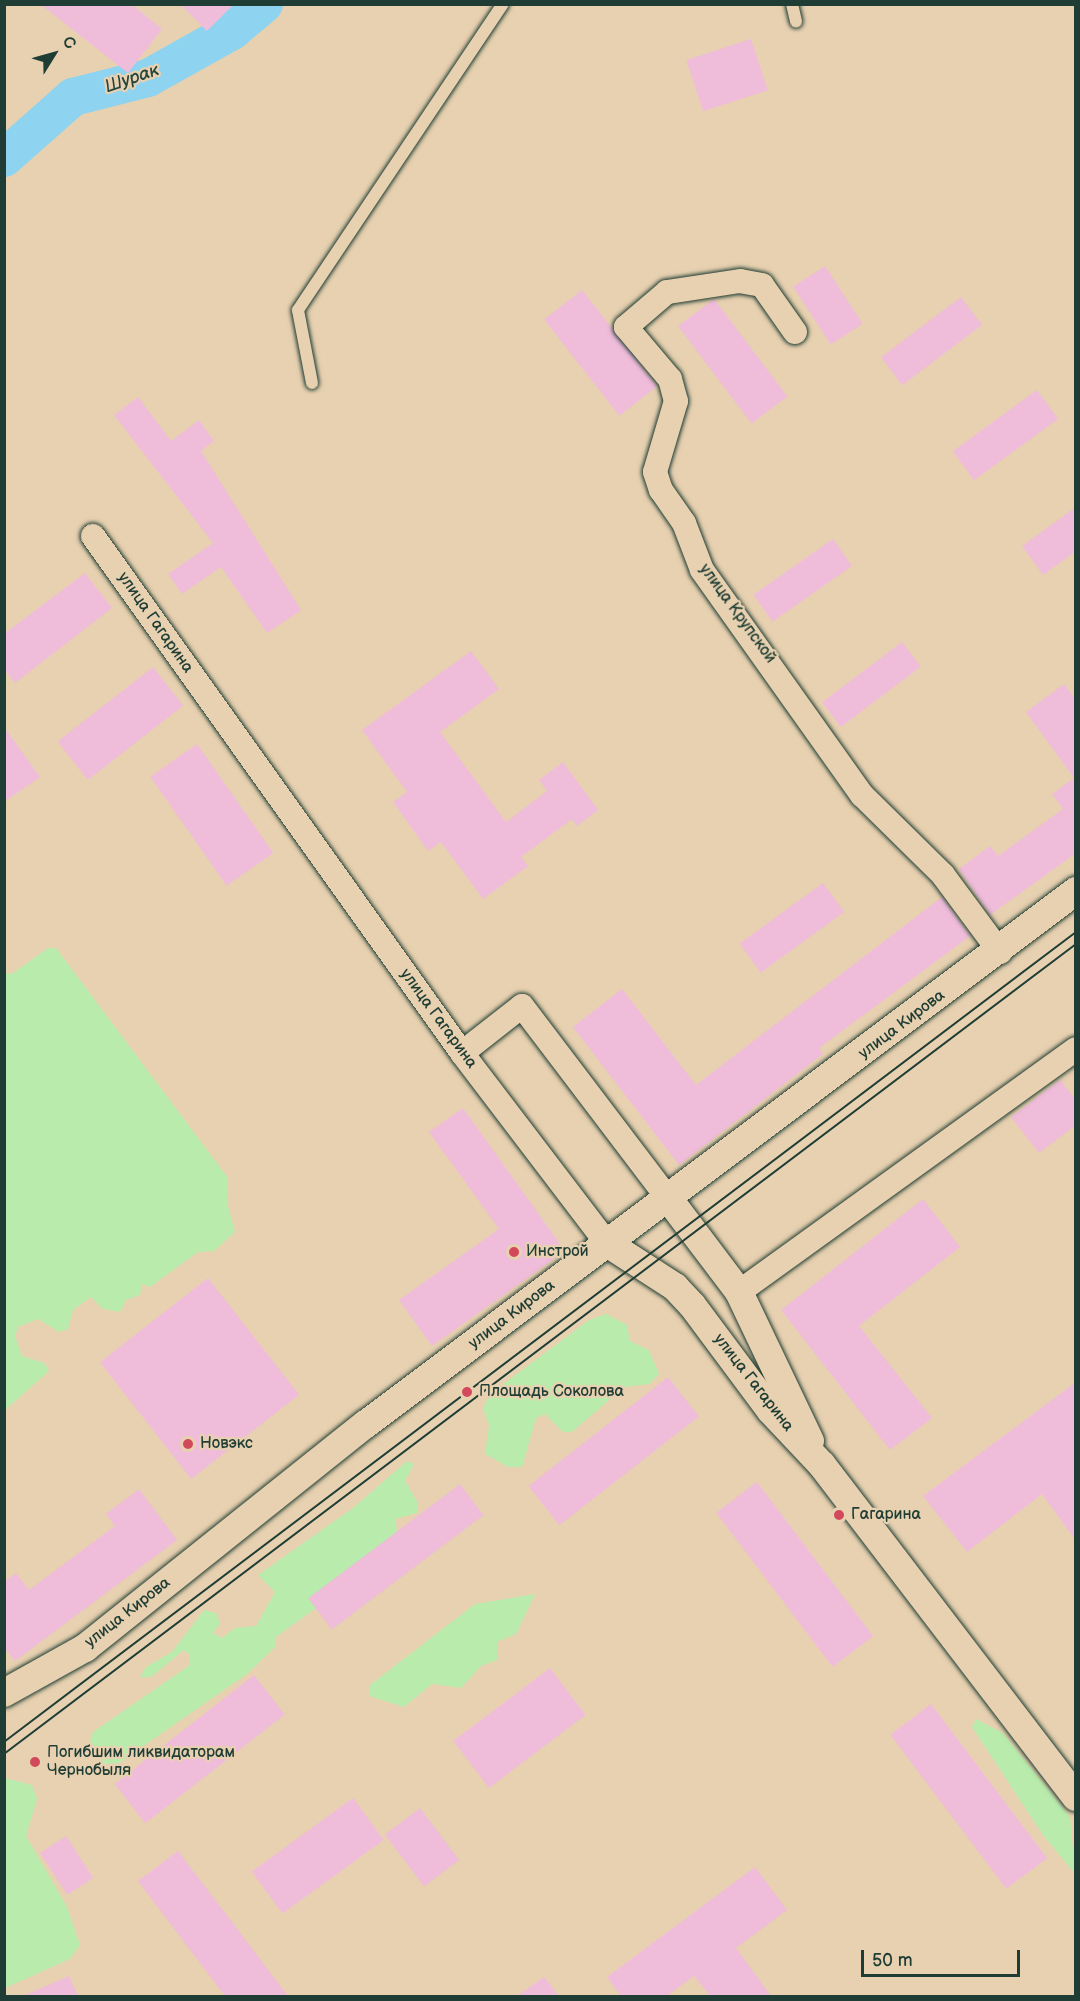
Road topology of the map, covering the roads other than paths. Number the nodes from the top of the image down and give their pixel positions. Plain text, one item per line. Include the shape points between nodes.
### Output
1 (503, 4) edge
2 (792, 4) edge
3 (796, 22) dead end
4 (795, 332) dead end
5 (312, 383) dead end
6 (93, 536) dead end
7 (1076, 891) edge
8 (1000, 952) junction
9 (1076, 1049) edge
10 (462, 1053) junction
11 (668, 1198) junction
12 (607, 1243) junction
13 (739, 1292) junction
14 (822, 1464) junction
15 (4, 1693) edge
16 (1076, 1797) edge

1 - 5 lane via 298,310
2 - 3 lane
4 - 8 street, улица Крупской via 762,285 740,281 667,292 626,327 670,380 676,401 655,472 661,490 684,523 702,570 862,795 943,875
6 - 10 street, улица Гагарина
7 - 8 street, улица Кирова
8 - 11 street, улица Кирова
9 - 13 street
10 - 11 street, улица Гагарина via 522,1006
10 - 12 street, улица Гагарина
11 - 12 street, улица Кирова
11 - 13 street, улица Гагарина
12 - 14 street, улица Гагарина via 675,1287 771,1411
12 - 15 street, улица Кирова via 85,1648
13 - 14 street, улица Гагарина
14 - 16 street, улица Гагарина

